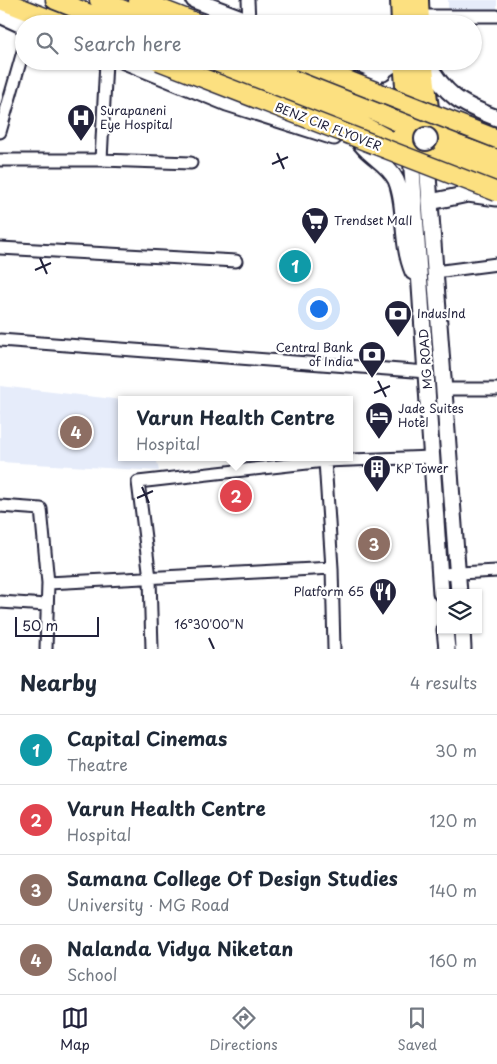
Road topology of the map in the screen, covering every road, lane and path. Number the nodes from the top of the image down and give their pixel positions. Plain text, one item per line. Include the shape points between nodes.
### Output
1 (1, 0) edge
2 (55, 0) edge
3 (99, 0) edge
4 (138, 0) edge
5 (194, 0) edge
6 (248, 0) edge
7 (401, 0) edge
8 (39, 15) edge
9 (92, 15) edge
10 (136, 15) edge
11 (177, 15) edge
12 (234, 15) edge
13 (251, 15) edge
14 (413, 15) edge
15 (0, 16) edge
16 (482, 16) edge
17 (497, 16) edge
18 (15, 22) edge
19 (18, 70) edge
20 (106, 70) edge
21 (146, 70) edge
22 (182, 70) edge
23 (234, 70) edge
24 (277, 70) edge
25 (322, 70) edge
26 (376, 70) edge
27 (387, 70) edge
28 (405, 70) edge
29 (425, 70) edge
30 (430, 70) edge
31 (383, 73) junction
32 (337, 94) junction
33 (345, 116) junction
34 (429, 116) junction
35 (497, 118) edge
36 (408, 125) junction
37 (0, 132) edge
38 (497, 138) edge
39 (360, 144) junction
40 (427, 153) junction
41 (0, 160) edge
42 (101, 160) junction
43 (497, 160) edge
44 (191, 164) dead end
45 (497, 179) edge
46 (497, 192) edge
47 (497, 198) edge
48 (430, 202) junction
49 (0, 248) edge
50 (236, 262) dead end
51 (497, 264) edge
52 (435, 272) junction
53 (420, 287) junction
54 (0, 340) edge
55 (427, 372) junction
56 (444, 389) junction
57 (497, 389) edge
58 (432, 457) junction
59 (353, 460) edge
60 (325, 461) joint
61 (0, 506) edge
62 (332, 568) junction
63 (497, 571) edge
64 (458, 573) junction
65 (440, 574) junction
66 (150, 578) junction
67 (48, 583) junction
68 (442, 589) edge
69 (459, 589) edge
70 (0, 602) edge
71 (47, 604) junction
72 (445, 634) edge
73 (462, 634) edge
74 (46, 649) edge
75 (152, 649) edge
76 (334, 649) edge
77 (447, 649) edge
78 (463, 649) edge

1 - 8 main road
2 - 9 main road
3 - 10 main road
4 - 11 main road
5 - 12 main road
6 - 13 street
7 - 14 highway
15 - 18 main road
16 - 17 street
19 - 37 street
20 - 42 street
21 - 39 main road via 226,103
22 - 46 main road, BENZ CIR FLYOVER, bridge
23 - 33 main road
24 - 32 main road
25 - 38 main road, bridge
26 - 31 main road
27 - 31 main road
28 - 36 highway
29 - 34 highway
30 - 35 main road via 438,83 463,104
31 - 32 main road
32 - 36 main road
33 - 39 main road
33 - 40 main road
34 - 36 highway via 414,119
34 - 40 highway via 445,125 449,134
36 - 40 highway via 404,133
39 - 53 main road via 386,165 397,183 406,249
40 - 43 highway
40 - 45 highway
40 - 48 main road, MG ROAD
40 - 53 main road, MG ROAD
41 - 42 street
42 - 44 street
47 - 48 main road via 468,194
48 - 52 main road, MG ROAD
49 - 50 street
51 - 52 street
52 - 56 main road, MG ROAD
53 - 55 main road, MG ROAD
54 - 55 street
55 - 58 main road, MG ROAD
56 - 57 street
56 - 64 main road, MG ROAD
58 - 59 street
58 - 65 main road, MG ROAD
60 - 62 street
60 - 66 street via 138,482
61 - 67 street via 41,509
62 - 66 street
62 - 76 street
63 - 64 street
64 - 65 street
64 - 69 main road, MG ROAD
65 - 68 main road, MG ROAD
66 - 67 street
66 - 75 street
67 - 71 street
70 - 71 street
71 - 74 street
72 - 77 main road
73 - 78 main road

